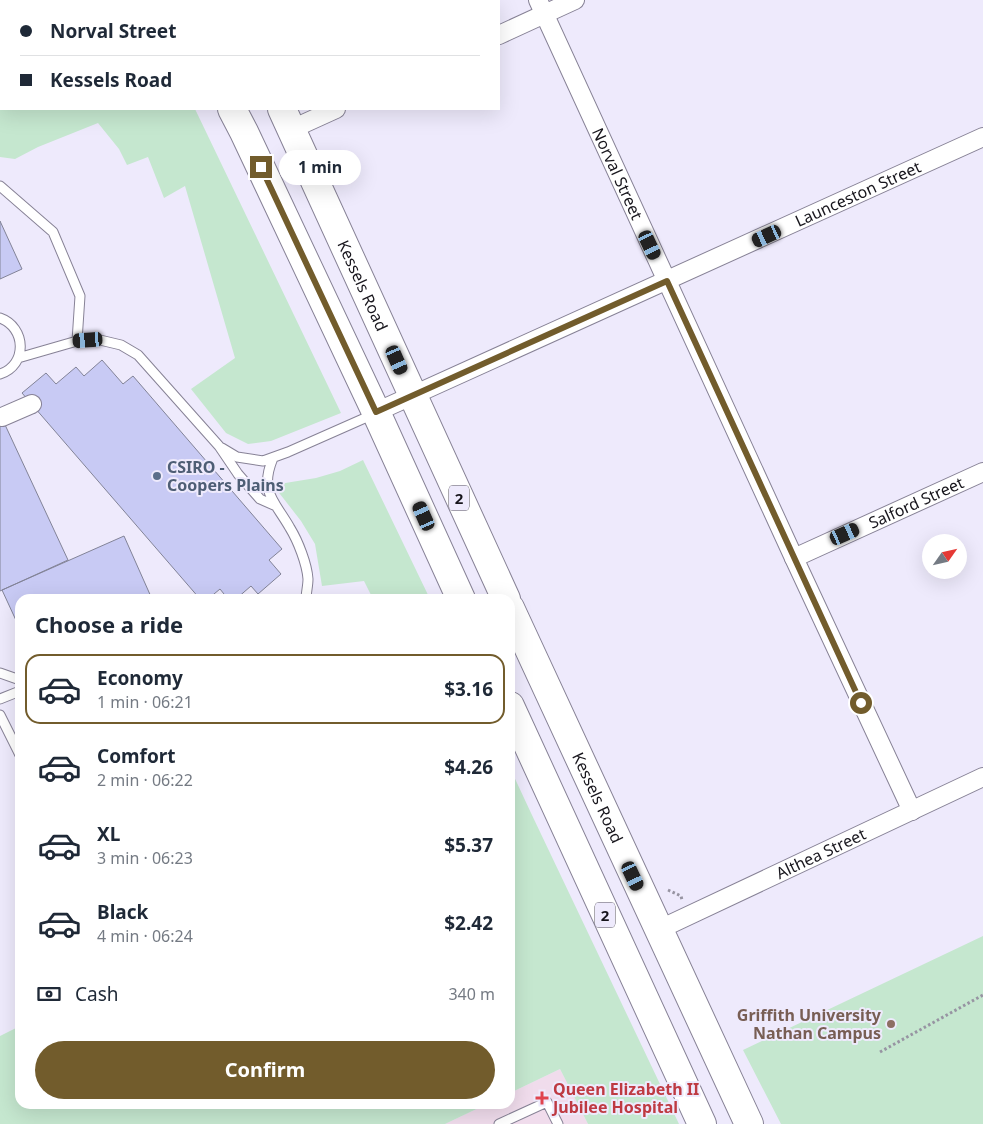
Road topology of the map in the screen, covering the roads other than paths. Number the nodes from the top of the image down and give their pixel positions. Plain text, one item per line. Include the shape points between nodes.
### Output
1 (575, 0) edge
2 (541, 7) edge
3 (500, 34) edge
4 (233, 110) edge
5 (331, 110) edge
6 (287, 119) edge
7 (983, 137) edge
8 (0, 186) edge
9 (667, 281) junction
10 (0, 318) edge
11 (77, 341) junction
12 (18, 358) junction
13 (0, 374) edge
14 (413, 397) junction
15 (32, 404) dead end
16 (376, 412) junction
17 (2, 417) dead end
18 (219, 446) junction
19 (273, 458) junction
20 (983, 472) edge
21 (276, 506) junction
22 (794, 558) junction
23 (307, 594) edge
24 (459, 594) edge
25 (504, 594) edge
26 (515, 619) edge
27 (0, 673) edge
28 (15, 678) edge
29 (15, 693) edge
30 (0, 698) edge
31 (0, 715) edge
32 (515, 717) edge
33 (15, 745) edge
34 (983, 777) edge
35 (912, 811) junction
36 (658, 930) junction
37 (499, 1124) edge
38 (558, 1124) edge
39 (702, 1124) edge
40 (749, 1124) edge

1 - 2 street
2 - 3 street
2 - 9 street, Norval Street
4 - 16 highway
5 - 6 street
6 - 14 highway, Kessels Road / 2
7 - 9 street, Launceston Street
8 - 11 lane via 53,232 80,296
9 - 14 street, Launceston Street
9 - 22 street, Norval Street
10 - 12 lane via 17,331 21,348
11 - 12 lane
11 - 18 lane via 100,340 121,345 138,355
12 - 13 lane via 13,366
14 - 16 street, Launceston Street
14 - 25 highway, Kessels Road / 2
15 - 17 street
16 - 19 lane
16 - 24 highway
18 - 19 lane via 237,457 263,461
18 - 21 lane via 260,499
19 - 21 lane via 267,486
20 - 22 street, Salford Street
21 - 23 lane via 301,552 308,580
22 - 35 street, Norval Street
26 - 36 highway, Kessels Road
27 - 28 lane
29 - 30 lane
31 - 33 lane
32 - 39 highway, 2
34 - 35 street, Althea Street
35 - 36 street, Althea Street
36 - 40 highway, Kessels Road
37 - 38 lane via 547,1102

